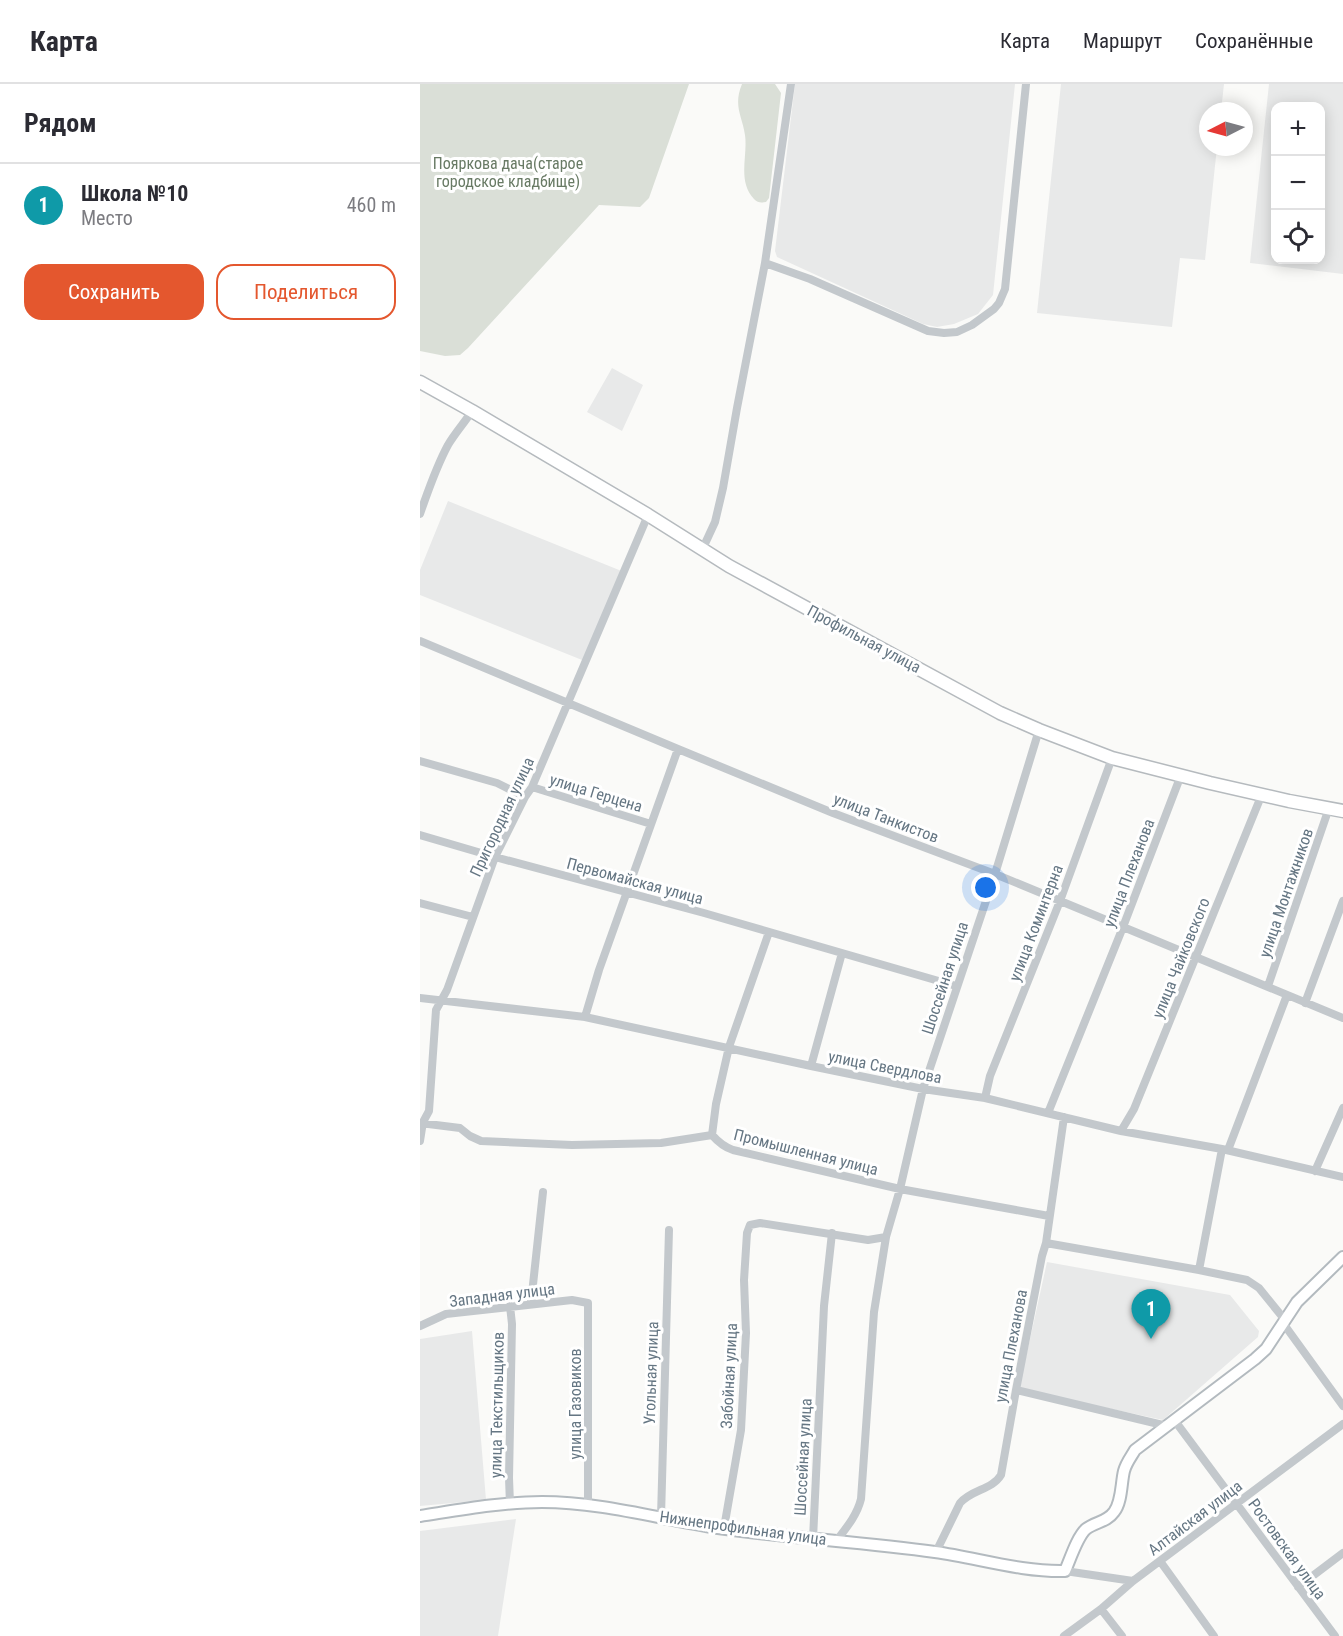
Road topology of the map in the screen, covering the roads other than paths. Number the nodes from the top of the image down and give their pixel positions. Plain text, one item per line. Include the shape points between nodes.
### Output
1 (791, 84) edge
2 (1026, 84) edge
3 (765, 263) junction
4 (420, 382) edge
5 (472, 411) junction
6 (420, 514) edge
7 (648, 515) junction
8 (703, 548) junction
9 (420, 641) edge
10 (569, 703) junction
11 (1039, 730) junction
12 (678, 749) junction
13 (1112, 758) junction
14 (420, 761) edge
15 (1181, 775) junction
16 (532, 788) junction
17 (1262, 794) junction
18 (525, 797) junction
19 (1329, 808) junction
20 (1343, 811) edge
21 (651, 824) junction
22 (420, 836) edge
23 (495, 857) junction
24 (995, 874) junction
25 (627, 892) junction
26 (1060, 901) junction
27 (1343, 901) edge
28 (420, 903) edge
29 (473, 917) junction
30 (1123, 927) junction
31 (769, 932) junction
32 (842, 953) junction
33 (1196, 957) junction
34 (957, 986) junction
35 (1268, 986) junction
36 (1287, 995) junction
37 (420, 998) edge
38 (441, 1001) junction
39 (1305, 1003) junction
40 (585, 1017) junction
41 (1343, 1018) edge
42 (729, 1047) junction
43 (811, 1066) junction
44 (923, 1089) junction
45 (985, 1098) junction
46 (1343, 1108) edge
47 (1048, 1113) junction
48 (1064, 1117) junction
49 (422, 1123) edge
50 (1121, 1131) junction
51 (712, 1135) junction
52 (420, 1141) edge
53 (1225, 1150) junction
54 (1315, 1171) junction
55 (1343, 1177) edge
56 (900, 1189) junction
57 (543, 1192) dead end
58 (1049, 1216) junction
59 (669, 1230) dead end
60 (832, 1233) junction
61 (886, 1237) junction
62 (1046, 1243) junction
63 (1343, 1257) edge
64 (1199, 1270) junction
65 (531, 1303) junction
66 (588, 1303) joint
67 (510, 1306) junction
68 (1284, 1321) junction
69 (420, 1326) edge
70 (1016, 1390) junction
71 (1343, 1406) edge
72 (1171, 1423) junction
73 (1343, 1424) edge
74 (510, 1504) junction
75 (1237, 1504) junction
76 (588, 1506) junction
77 (420, 1516) edge
78 (661, 1517) junction
79 (724, 1528) junction
80 (813, 1539) junction
81 (837, 1540) junction
82 (936, 1552) junction
83 (1343, 1553) edge
84 (1160, 1561) junction
85 (1065, 1571) junction
86 (1133, 1581) junction
87 (1298, 1587) junction
88 (1101, 1609) junction
89 (1212, 1633) edge
90 (1064, 1636) edge
91 (1122, 1636) edge
92 (1202, 1636) edge
93 (1335, 1636) edge

1 - 3 street
2 - 3 street via 1005,289 999,303 984,317 957,332 928,331
3 - 8 street via 723,488 715,522
4 - 5 main road, Профильная улица
5 - 6 street via 449,444
5 - 7 main road, Профильная улица
7 - 8 main road, Профильная улица
7 - 10 street, Пригородная улица
8 - 11 main road, Профильная улица via 729,566 1000,713
9 - 10 street, улица Танкистов
10 - 12 street, улица Танкистов
10 - 16 street, Пригородная улица
11 - 13 main road, Профильная улица
11 - 24 street, Шоссейная улица
12 - 21 street
12 - 24 street, улица Танкистов
13 - 15 main road, Профильная улица
13 - 26 street, улица Коминтерна
14 - 18 street, улица Герцена via 497,783
15 - 17 main road, Профильная улица
15 - 30 street, улица Плеханова
16 - 18 street, Пригородная улица
16 - 21 street, улица Герцена
17 - 19 main road, Профильная улица
17 - 33 street, улица Чайковского
18 - 23 street, Пригородная улица
19 - 20 main road, Профильная улица
19 - 35 street, улица Монтажников
21 - 25 street
22 - 23 street, Первомайская улица
23 - 25 street, Первомайская улица
23 - 29 street, Пригородная улица
24 - 26 street, улица Танкистов
24 - 34 street, Шоссейная улица
25 - 31 street, Первомайская улица
25 - 40 street
26 - 30 street, улица Танкистов
26 - 45 street, улица Коминтерна via 990,1076
27 - 39 street
28 - 29 street
29 - 38 street, Пригородная улица
30 - 33 street, улица Танкистов
30 - 47 street, улица Плеханова
31 - 32 street, Первомайская улица
31 - 42 street
32 - 34 street, Первомайская улица
32 - 43 street
33 - 35 street, улица Танкистов
33 - 50 street, улица Чайковского via 1134,1109
34 - 44 street, Шоссейная улица
35 - 36 street, улица Танкистов
36 - 39 street, улица Танкистов
36 - 53 street
37 - 38 street, улица Свердлова
38 - 40 street, улица Свердлова
38 - 49 street, Пригородная улица via 436,1010 429,1111
39 - 41 street, улица Танкистов
40 - 42 street, улица Свердлова
42 - 43 street, улица Свердлова
42 - 51 street
43 - 44 street, улица Свердлова
44 - 45 street, улица Свердлова
44 - 56 street, Шоссейная улица
45 - 47 street, улица Свердлова
46 - 54 street
47 - 48 street, улица Свердлова
48 - 50 street, улица Свердлова
48 - 58 street, улица Плеханова
49 - 51 street, Промышленная улица via 460,1128 481,1141 572,1145 661,1143
49 - 52 street, Пригородная улица
50 - 53 street, улица Свердлова
51 - 56 street, Промышленная улица via 725,1148
53 - 54 street, улица Свердлова
53 - 64 street
54 - 55 street, улица Свердлова
56 - 58 street, Промышленная улица
56 - 61 street, Шоссейная улица
57 - 65 street
58 - 62 street, улица Плеханова
59 - 78 street, Угольная улица
60 - 61 street via 868,1240
60 - 79 street, Забойная улица via 760,1222 750,1225 747,1233 741,1430
60 - 80 street, Шоссейная улица via 824,1306
61 - 81 street, Шоссейная улица via 874,1312 861,1499 855,1516
62 - 64 street
62 - 70 street, улица Плеханова
63 - 68 street via 1308,1290
64 - 68 street via 1247,1280 1259,1288
65 - 66 street, Западная улица via 572,1299
65 - 67 street, Западная улица
66 - 76 street, улица Газовиков
67 - 69 street, Западная улица via 446,1314
67 - 74 street, улица Текстильщиков
68 - 71 street
68 - 72 street via 1256,1359
70 - 72 street
70 - 82 street, улица Плеханова via 1001,1476 997,1482 965,1497
72 - 75 street, Ростовская улица
72 - 85 street via 1128,1460 1118,1505 1106,1520 1085,1530
73 - 75 street, Алтайская улица
74 - 76 street, Нижнепрофильная улица
74 - 77 street, Нижнепрофильная улица
75 - 84 street, Алтайская улица
75 - 87 street, Ростовская улица
76 - 78 street, Нижнепрофильная улица
78 - 79 street, Нижнепрофильная улица
79 - 80 street, Нижнепрофильная улица
80 - 81 street, Нижнепрофильная улица
81 - 82 street, Нижнепрофильная улица
82 - 85 street, Нижнепрофильная улица
83 - 87 street
84 - 86 street, Алтайская улица
84 - 89 street
85 - 86 street, Нижнепрофильная улица
86 - 88 street, Алтайская улица
87 - 93 street, Ростовская улица
88 - 90 street, Алтайская улица
88 - 91 street
89 - 92 street

